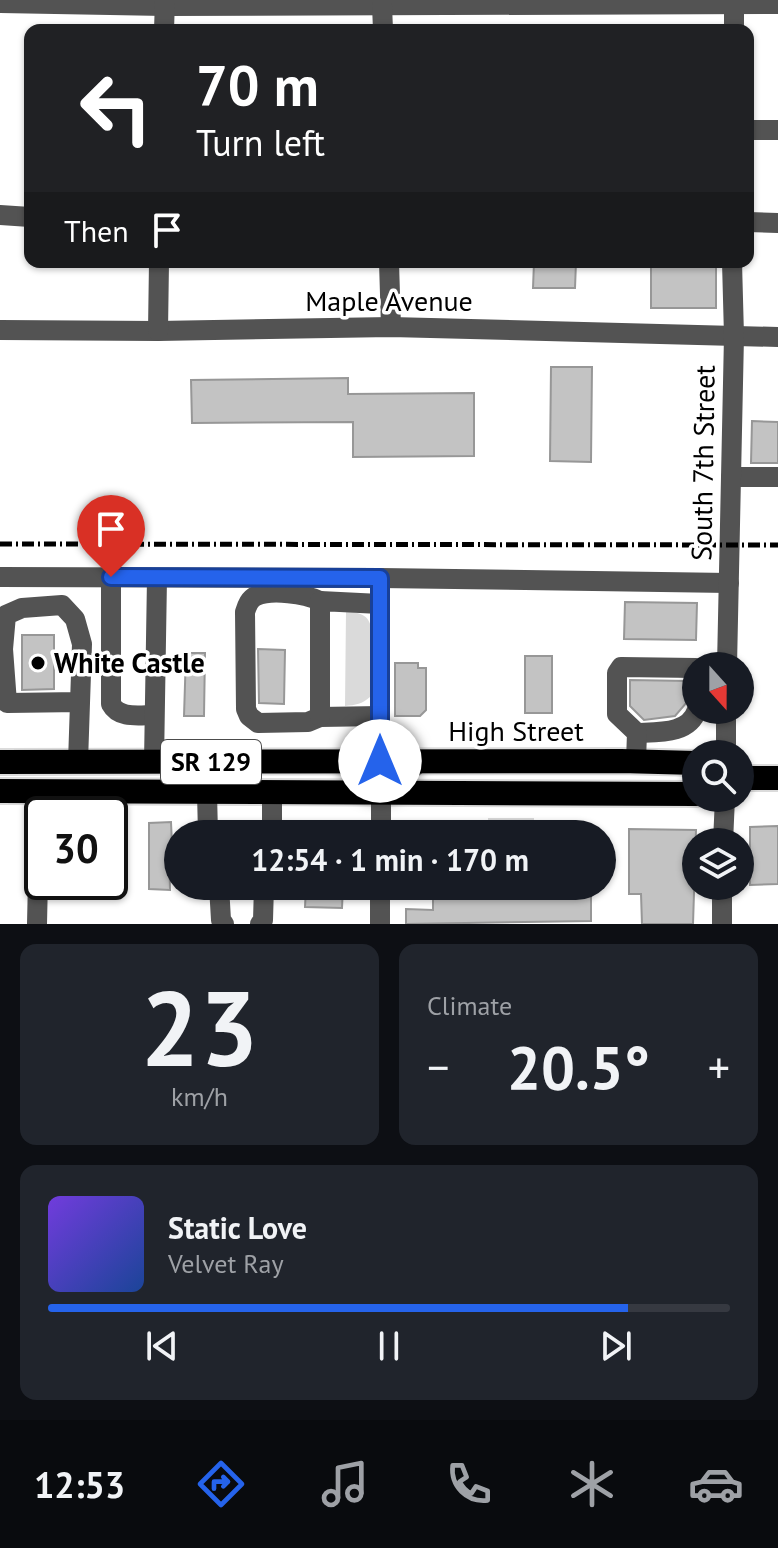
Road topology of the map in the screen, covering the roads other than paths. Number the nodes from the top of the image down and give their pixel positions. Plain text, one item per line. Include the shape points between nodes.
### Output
1 (600, 2) edge
2 (734, 2) edge
3 (0, 3) edge
4 (165, 3) edge
5 (414, 3) edge
6 (778, 4) edge
7 (382, 5) junction
8 (164, 24) edge
9 (383, 24) edge
10 (734, 24) edge
11 (754, 130) edge
12 (778, 130) edge
13 (0, 215) edge
14 (24, 217) edge
15 (754, 222) edge
16 (778, 223) edge
17 (159, 268) edge
18 (389, 268) edge
19 (732, 268) edge
20 (391, 327) junction
21 (0, 330) edge
22 (158, 331) junction
23 (734, 336) junction
24 (778, 337) edge
25 (731, 477) junction
26 (778, 477) edge
27 (4, 577) edge
28 (111, 577) junction
29 (157, 578) junction
30 (380, 578) junction
31 (729, 583) junction
32 (320, 601) junction
33 (380, 604) junction
34 (6, 615) junction
35 (727, 652) edge
36 (682, 668) edge
37 (80, 702) junction
38 (154, 715) junction
39 (380, 716) junction
40 (320, 717) junction
41 (688, 724) edge
42 (637, 733) junction
43 (380, 761) junction
44 (421, 761) junction
45 (636, 761) junction
46 (0, 762) edge
47 (78, 762) junction
48 (154, 762) junction
49 (682, 763) edge
50 (754, 778) edge
51 (778, 778) edge
52 (0, 791) edge
53 (40, 791) junction
54 (207, 793) junction
55 (272, 793) junction
56 (348, 794) junction
57 (381, 794) junction
58 (682, 794) edge
59 (208, 820) edge
60 (272, 820) edge
61 (381, 820) edge
62 (209, 900) edge
63 (220, 900) edge
64 (264, 900) edge
65 (272, 900) edge
66 (380, 900) edge
67 (722, 900) edge
68 (37, 924) edge
69 (210, 924) edge
70 (224, 924) edge
71 (260, 924) edge
72 (273, 924) edge
73 (380, 924) edge
74 (722, 924) edge

1 - 2 street
1 - 5 street
2 - 6 street
2 - 10 street
3 - 4 street
4 - 7 street
4 - 8 street
5 - 7 street
7 - 9 street
11 - 12 street
13 - 14 street
15 - 16 street
17 - 22 street
18 - 20 street
19 - 23 street, South 7th Street
20 - 22 street, Maple Avenue
20 - 23 street, Maple Avenue
21 - 22 street, Maple Avenue
23 - 24 street, Maple Avenue
23 - 25 street, South 7th Street
25 - 26 street
25 - 31 street, South 7th Street
27 - 28 street
27 - 34 street
28 - 29 street
28 - 38 street via 111,704 122,714
29 - 30 street
29 - 38 street
30 - 31 street
30 - 33 street
31 - 35 street, South 7th Street
32 - 33 street
32 - 40 street
32 - 40 street via 304,594 257,595 245,612 249,716 258,723
33 - 39 street
34 - 37 street via 22,608 62,605 75,619 82,644
34 - 37 street via 7,703
36 - 42 street via 621,667 617,714
37 - 47 street
38 - 48 street
39 - 40 street
39 - 43 street
41 - 42 street
42 - 45 street
43 - 44 highway, High Street / SR 129
43 - 48 highway, High Street / SR 129
43 - 56 street
44 - 45 highway, High Street / SR 129
44 - 57 street
45 - 49 highway, High Street / SR 129
46 - 47 highway, High Street / SR 129
47 - 48 highway, High Street / SR 129
50 - 51 highway
52 - 53 highway, SR 129
53 - 54 highway, SR 129
53 - 68 street
54 - 55 highway, SR 129
54 - 59 street
55 - 56 highway, SR 129
55 - 60 street
56 - 57 highway, SR 129
57 - 58 highway, SR 129
57 - 61 street
62 - 69 street
63 - 70 street
64 - 71 street
65 - 72 street
66 - 73 street
67 - 74 street

